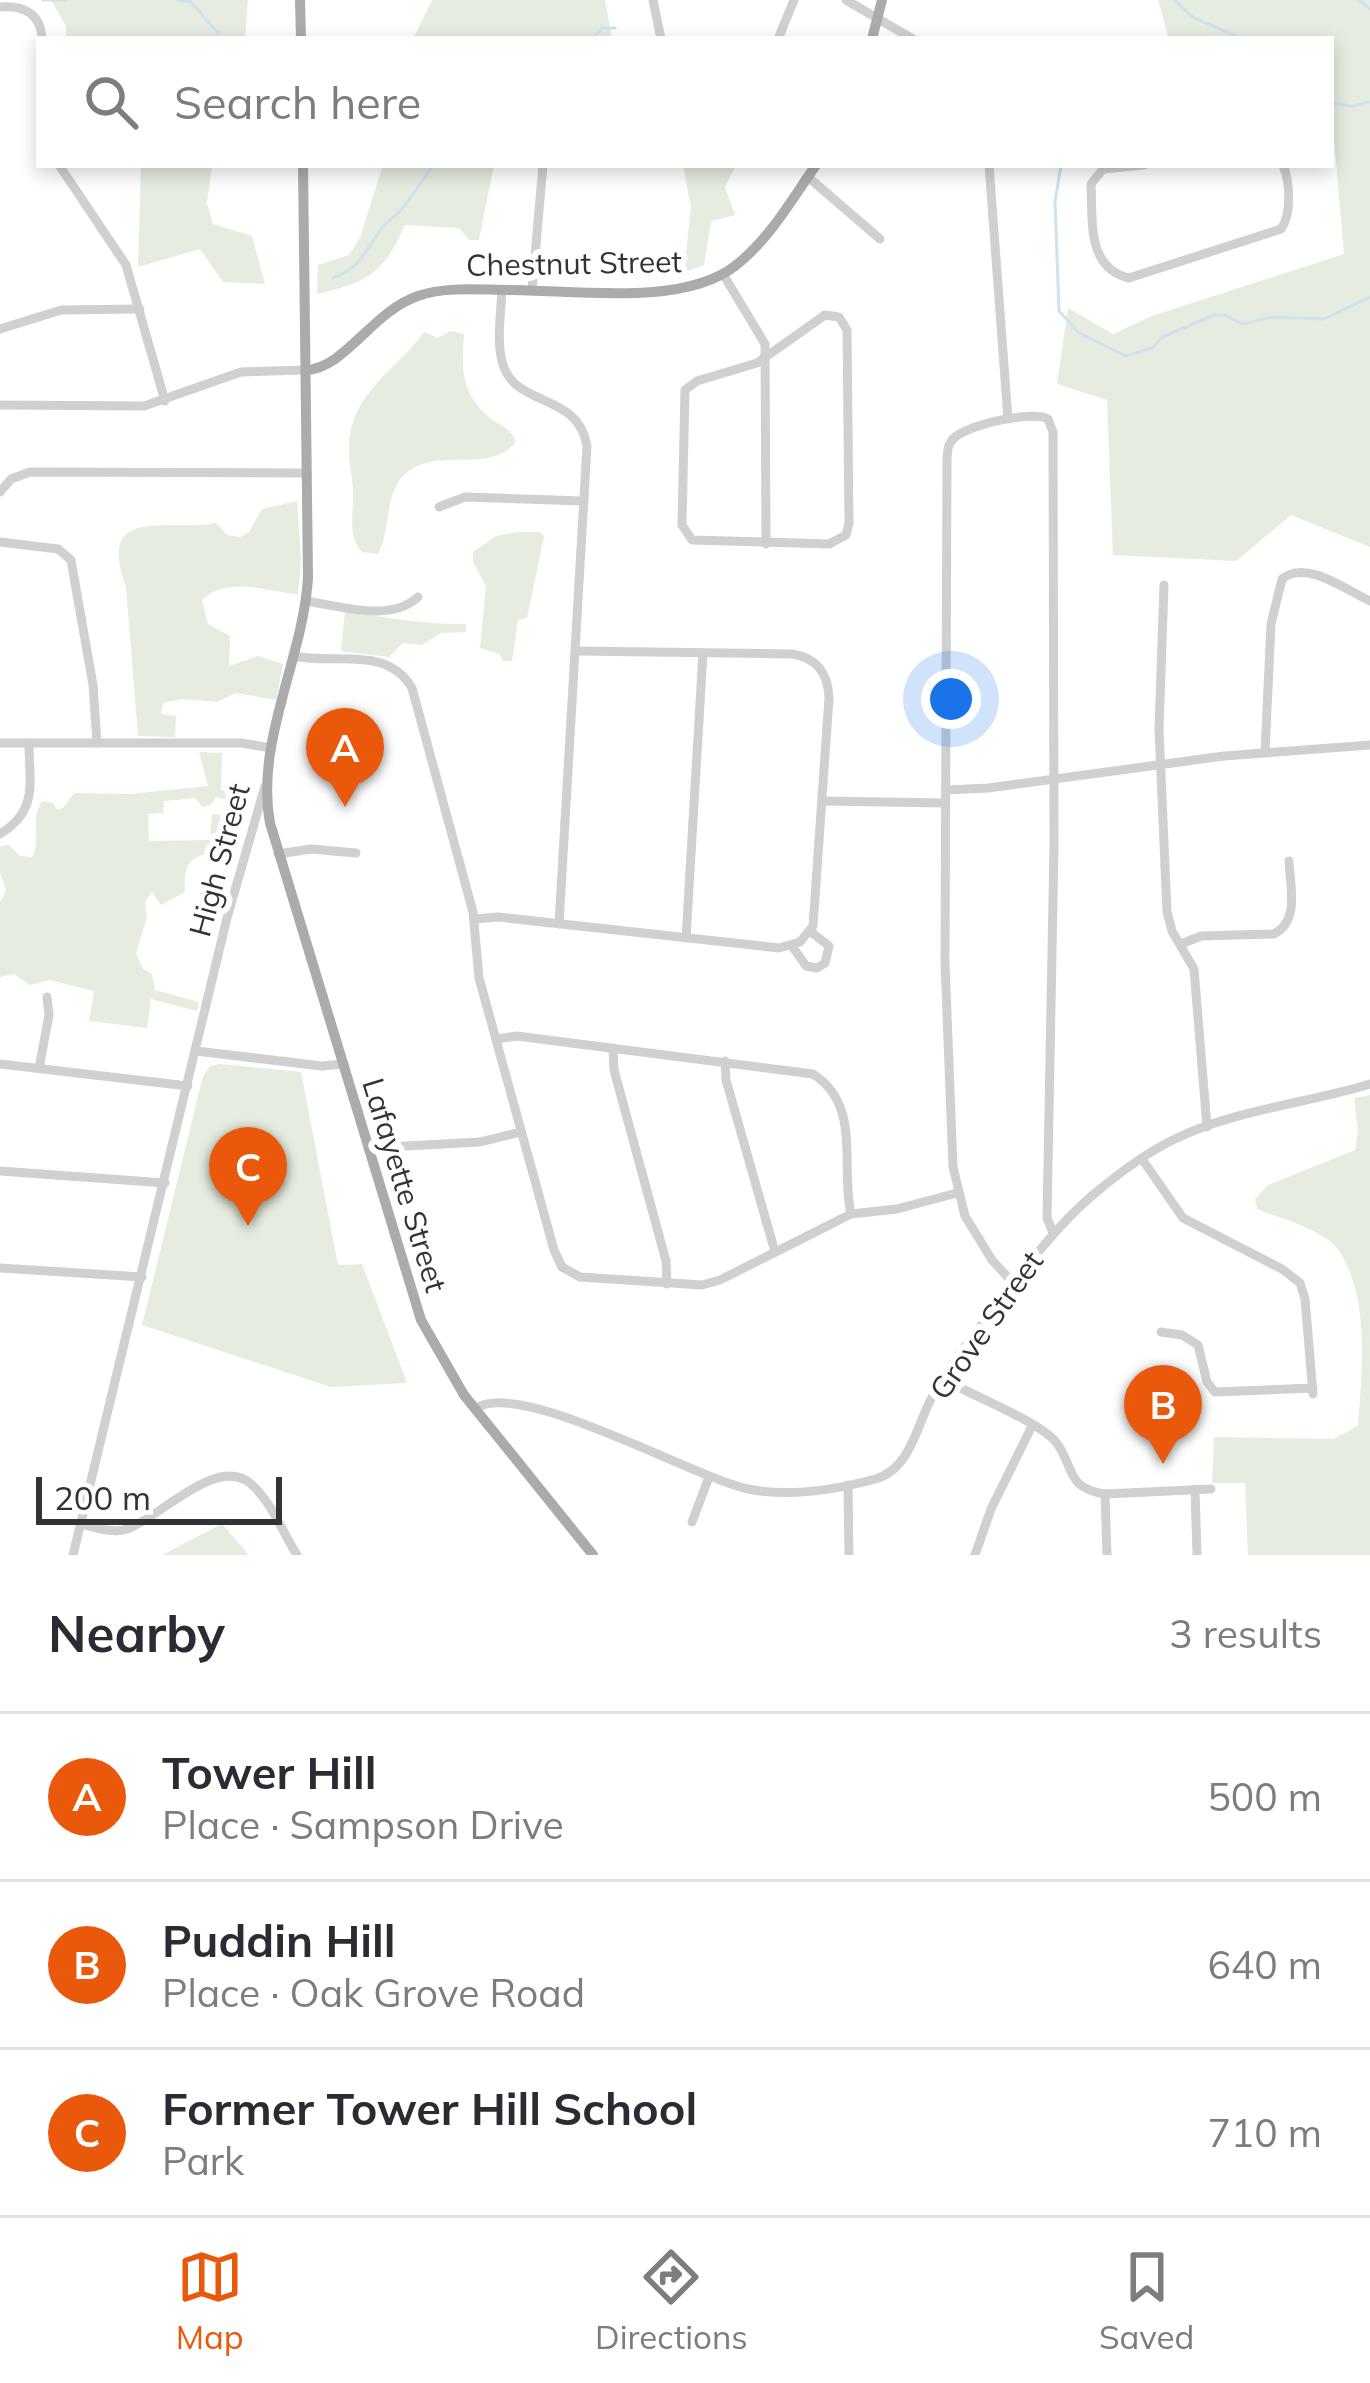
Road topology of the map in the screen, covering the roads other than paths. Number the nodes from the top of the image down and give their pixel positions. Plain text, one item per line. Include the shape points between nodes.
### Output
1 (301, 0) edge
2 (653, 0) edge
3 (794, 0) edge
4 (846, 0) edge
5 (882, 0) edge
6 (0, 7) edge
7 (878, 17) junction
8 (42, 36) edge
9 (301, 36) edge
10 (660, 36) edge
11 (779, 36) edge
12 (873, 36) edge
13 (908, 36) edge
14 (60, 168) edge
15 (303, 168) edge
16 (543, 168) edge
17 (814, 168) edge
18 (989, 168) edge
19 (1113, 168) edge
20 (1284, 168) edge
21 (808, 177) junction
22 (880, 239) dead end
23 (723, 274) junction
24 (502, 290) junction
25 (532, 290) junction
26 (140, 309) junction
27 (0, 329) edge
28 (766, 357) junction
29 (306, 370) junction
30 (166, 401) junction
31 (0, 405) edge
32 (1008, 419) junction
33 (308, 473) junction
34 (0, 492) edge
35 (584, 501) junction
36 (439, 507) dead end
37 (0, 542) edge
38 (766, 544) junction
39 (1164, 585) dead end
40 (418, 597) dead end
41 (306, 601) junction
42 (1370, 601) edge
43 (575, 651) junction
44 (703, 653) junction
45 (294, 656) junction
46 (0, 743) edge
47 (29, 743) junction
48 (97, 743) junction
49 (1370, 745) edge
50 (272, 748) junction
51 (1264, 752) junction
52 (1162, 764) junction
53 (1052, 780) junction
54 (266, 782) junction
55 (946, 790) junction
56 (823, 801) junction
57 (946, 803) junction
58 (0, 834) edge
59 (272, 835) junction
60 (248, 837) junction
61 (356, 853) dead end
62 (278, 854) junction
63 (1289, 861) dead end
64 (475, 919) junction
65 (559, 924) junction
66 (810, 931) junction
67 (686, 938) junction
68 (1181, 944) junction
69 (792, 946) junction
70 (47, 997) dead end
71 (496, 1039) junction
72 (613, 1048) junction
73 (196, 1051) junction
74 (724, 1061) junction
75 (0, 1064) edge
76 (344, 1064) junction
77 (39, 1068) junction
78 (1370, 1084) edge
79 (188, 1086) junction
80 (1207, 1127) junction
81 (521, 1132) junction
82 (368, 1148) junction
83 (1142, 1159) junction
84 (0, 1171) edge
85 (165, 1183) junction
86 (957, 1193) junction
87 (851, 1214) junction
88 (1053, 1233) junction
89 (775, 1252) junction
90 (0, 1268) edge
91 (142, 1277) junction
92 (668, 1284) junction
93 (1014, 1284) junction
94 (1161, 1332) dead end
95 (943, 1379) junction
96 (475, 1409) junction
97 (1032, 1426) junction
98 (709, 1477) junction
99 (848, 1485) junction
100 (1195, 1489) junction
101 (1211, 1489) dead end
102 (1105, 1494) junction
103 (692, 1522) dead end
104 (81, 1524) junction
105 (73, 1555) edge
106 (297, 1555) edge
107 (593, 1555) edge
108 (849, 1555) edge
109 (975, 1555) edge
110 (1107, 1555) edge
111 (1197, 1555) edge

1 - 9 main road
2 - 10 street
3 - 11 street
4 - 7 street
5 - 7 main road
6 - 8 street via 32,14
7 - 12 main road
7 - 13 street
14 - 26 street via 126,265
15 - 29 main road, High Street
16 - 25 street
17 - 21 main road, Chestnut Street
18 - 32 street
19 - 20 street via 1091,184 1098,255 1129,278 1281,229
21 - 22 street
21 - 23 main road, Chestnut Street via 756,246
23 - 25 main road, Chestnut Street via 661,291
23 - 28 street via 763,336
24 - 25 main road, Chestnut Street
24 - 29 main road, Chestnut Street via 442,290 407,300 332,365
24 - 35 street via 505,370 520,388 579,422 587,446
26 - 27 street via 57,310
26 - 30 street
28 - 38 street
28 - 38 street via 685,390 681,520 695,542
28 - 38 street via 825,315 844,322 848,531 833,544
29 - 30 street via 242,372
29 - 33 main road, High Street
30 - 31 street
32 - 53 street via 1041,414 1053,432
32 - 55 street via 961,433 948,450
33 - 34 street via 30,472
33 - 41 main road, High Street
35 - 36 street via 471,496
35 - 43 street
37 - 48 street via 58,549 71,560
39 - 52 street
40 - 41 street via 391,610
41 - 45 main road, High Street
42 - 51 street via 1306,572 1282,579 1271,624
43 - 44 street
43 - 65 street
44 - 56 street via 797,655 820,667 829,692
44 - 67 street
45 - 50 main road, High Street
45 - 64 street via 382,662 410,682
46 - 47 street
47 - 48 street
47 - 58 street via 28,806
48 - 50 street
49 - 51 street
50 - 54 main road, High Street
51 - 52 street
52 - 53 street
52 - 68 street via 1167,912
53 - 55 street
53 - 88 street
54 - 59 main road, Lafayette Street
54 - 60 street, High Street
55 - 57 street
56 - 57 street
56 - 66 street
57 - 86 street
59 - 60 street
59 - 62 main road, Lafayette Street
60 - 73 street, High Street
61 - 62 street
62 - 76 main road, Lafayette Street
63 - 68 street via 1284,928
64 - 65 street
64 - 71 street via 478,971
65 - 67 street
66 - 69 street
66 - 69 street via 829,946 825,963 806,966
67 - 69 street
68 - 80 street via 1196,981
70 - 77 street
71 - 72 street
71 - 81 street
72 - 74 street
72 - 92 street
73 - 76 street
73 - 79 street, High Street
74 - 87 street via 802,1070 834,1091 845,1118
74 - 89 street
75 - 77 street
76 - 82 main road, Lafayette Street
77 - 79 street
78 - 80 street, Grove Street
79 - 85 street, High Street
80 - 83 street, Grove Street
81 - 82 street
81 - 92 street via 562,1267 580,1277
82 - 96 main road, Lafayette Street via 417,1310
83 - 88 street, Grove Street
83 - 94 street via 1183,1218 1300,1282 1313,1391 1215,1392 1198,1345
84 - 85 street
85 - 91 street, High Street
86 - 87 street
86 - 93 street via 973,1231
87 - 89 street
88 - 93 street, Grove Street
89 - 92 street via 714,1282
90 - 91 street
91 - 104 street, High Street
93 - 95 street, Grove Street
95 - 97 street
95 - 99 street, Grove Street via 897,1467
96 - 98 street, Grove Street via 492,1401 531,1405
96 - 107 main road, Lafayette Street
97 - 102 street via 1054,1440 1078,1483
97 - 109 street
98 - 99 street, Grove Street via 781,1492
98 - 103 street
99 - 108 street
100 - 101 street
100 - 102 street
100 - 111 street
102 - 110 street
104 - 105 street, High Street
104 - 106 street via 127,1529 229,1475 256,1489

